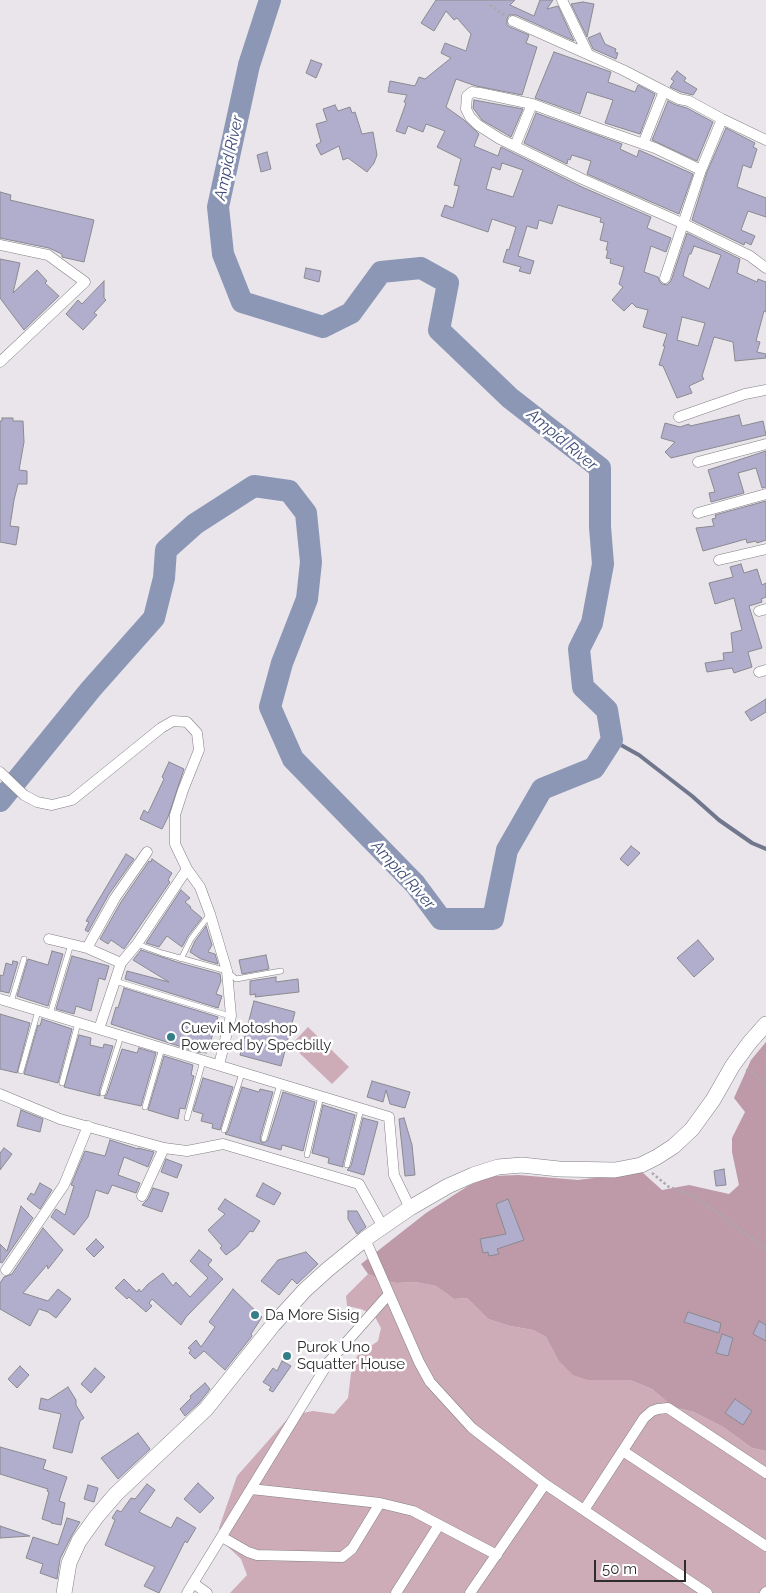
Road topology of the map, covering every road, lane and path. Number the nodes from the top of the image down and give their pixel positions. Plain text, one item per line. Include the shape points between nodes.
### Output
1 (562, 0) edge
2 (490, 5) dead end
3 (513, 21) joint
4 (588, 54) junction
5 (664, 91) junction
6 (532, 104) junction
7 (722, 119) junction
8 (766, 140) edge
9 (643, 144) junction
10 (515, 146) junction
11 (701, 170) junction
12 (682, 223) junction
13 (0, 245) edge
14 (766, 268) edge
15 (665, 278) dead end
16 (0, 362) edge
17 (766, 390) edge
18 (679, 417) dead end
19 (766, 444) edge
20 (698, 462) dead end
21 (766, 494) edge
22 (698, 513) dead end
23 (766, 549) edge
24 (719, 560) dead end
25 (0, 772) edge
26 (147, 852) dead end
27 (187, 869) junction
28 (210, 914) junction
29 (49, 939) dead end
30 (71, 944) junction
31 (137, 944) junction
32 (87, 948) junction
33 (24, 959) dead end
34 (182, 959) junction
35 (121, 963) junction
36 (227, 971) junction
37 (281, 971) dead end
38 (115, 981) junction
39 (0, 1000) edge
40 (11, 1003) junction
41 (38, 1011) junction
42 (50, 1014) junction
43 (231, 1016) junction
44 (78, 1023) junction
45 (766, 1024) edge
46 (99, 1029) junction
47 (120, 1036) junction
48 (162, 1048) junction
49 (203, 1061) junction
50 (219, 1066) junction
51 (733, 1066) junction
52 (21, 1071) dead end
53 (242, 1072) junction
54 (62, 1082) dead end
55 (280, 1084) junction
56 (766, 1087) edge
57 (103, 1093) dead end
58 (0, 1094) edge
59 (321, 1096) junction
60 (145, 1108) dead end
61 (361, 1108) junction
62 (187, 1118) dead end
63 (88, 1126) junction
64 (224, 1130) dead end
65 (264, 1139) dead end
66 (164, 1148) junction
67 (306, 1155) dead end
68 (347, 1165) dead end
69 (641, 1165) junction
70 (142, 1196) dead end
71 (410, 1208) junction
72 (383, 1227) junction
73 (365, 1239) junction
74 (766, 1250) edge
75 (6, 1270) dead end
76 (389, 1294) junction
77 (622, 1450) junction
78 (766, 1473) edge
79 (545, 1484) junction
80 (251, 1489) junction
81 (380, 1503) junction
82 (584, 1510) junction
83 (439, 1525) junction
84 (222, 1537) junction
85 (766, 1546) edge
86 (497, 1554) junction
87 (193, 1583) junction
88 (692, 1589) edge
89 (64, 1593) edge
90 (187, 1593) edge
91 (207, 1593) edge
92 (396, 1593) edge
93 (470, 1593) edge
94 (707, 1593) edge

1 - 4 street
2 - 3 path
3 - 4 street
4 - 5 street
5 - 7 street via 689,100
5 - 9 street
6 - 9 street
6 - 10 street
6 - 10 street via 472,92 467,96 466,109 478,125
7 - 8 street
7 - 11 street
9 - 11 street
10 - 12 street
11 - 12 street
12 - 14 street via 750,256
12 - 15 street
13 - 16 street via 48,255 84,282
17 - 18 street
19 - 20 street
21 - 22 street
23 - 24 street
25 - 27 street via 24,795 38,802 52,805 72,800 161,728 173,721 187,722 197,733 199,750 175,815 175,844
26 - 32 street via 115,898
27 - 28 street via 200,887
27 - 31 street
28 - 34 lane
28 - 36 street
29 - 30 street
30 - 32 street
30 - 42 lane
31 - 34 lane
31 - 35 street
32 - 35 street
33 - 40 lane
34 - 36 lane
35 - 38 street
36 - 37 lane via 236,979
36 - 43 street
38 - 43 lane
38 - 46 street
39 - 40 street
40 - 41 street
41 - 42 street
41 - 52 lane
42 - 44 street
43 - 50 street
44 - 46 street
44 - 54 lane
45 - 51 street
46 - 47 street
47 - 48 street
47 - 57 lane
48 - 49 street
48 - 60 lane
49 - 50 street
49 - 62 lane
50 - 53 street
51 - 56 path via 752,1072
51 - 69 street via 692,1129 674,1146
53 - 55 street
53 - 64 lane
55 - 59 street
55 - 65 lane
58 - 63 street
59 - 61 street
59 - 67 lane
61 - 68 lane
61 - 71 street via 389,1117 394,1175
63 - 66 street
63 - 75 street via 64,1185
66 - 70 street
66 - 72 street via 187,1152 224,1144 359,1184
69 - 71 street via 615,1170 522,1165 498,1168 448,1186
69 - 74 path via 669,1186 694,1196
71 - 72 street
72 - 73 street
73 - 76 street
73 - 89 street via 305,1290 273,1324 206,1409 97,1516 79,1541 69,1563
76 - 79 street via 430,1382 472,1428
76 - 80 street via 328,1363
77 - 78 street via 652,1410 668,1408
77 - 82 street
77 - 85 street
79 - 82 street
79 - 86 street
80 - 81 street
80 - 84 street
81 - 83 street via 413,1511
81 - 84 street via 352,1549 342,1557 257,1555
82 - 88 street
83 - 86 street
83 - 92 street
84 - 87 street
86 - 93 street
87 - 90 street
87 - 91 street
88 - 94 street

